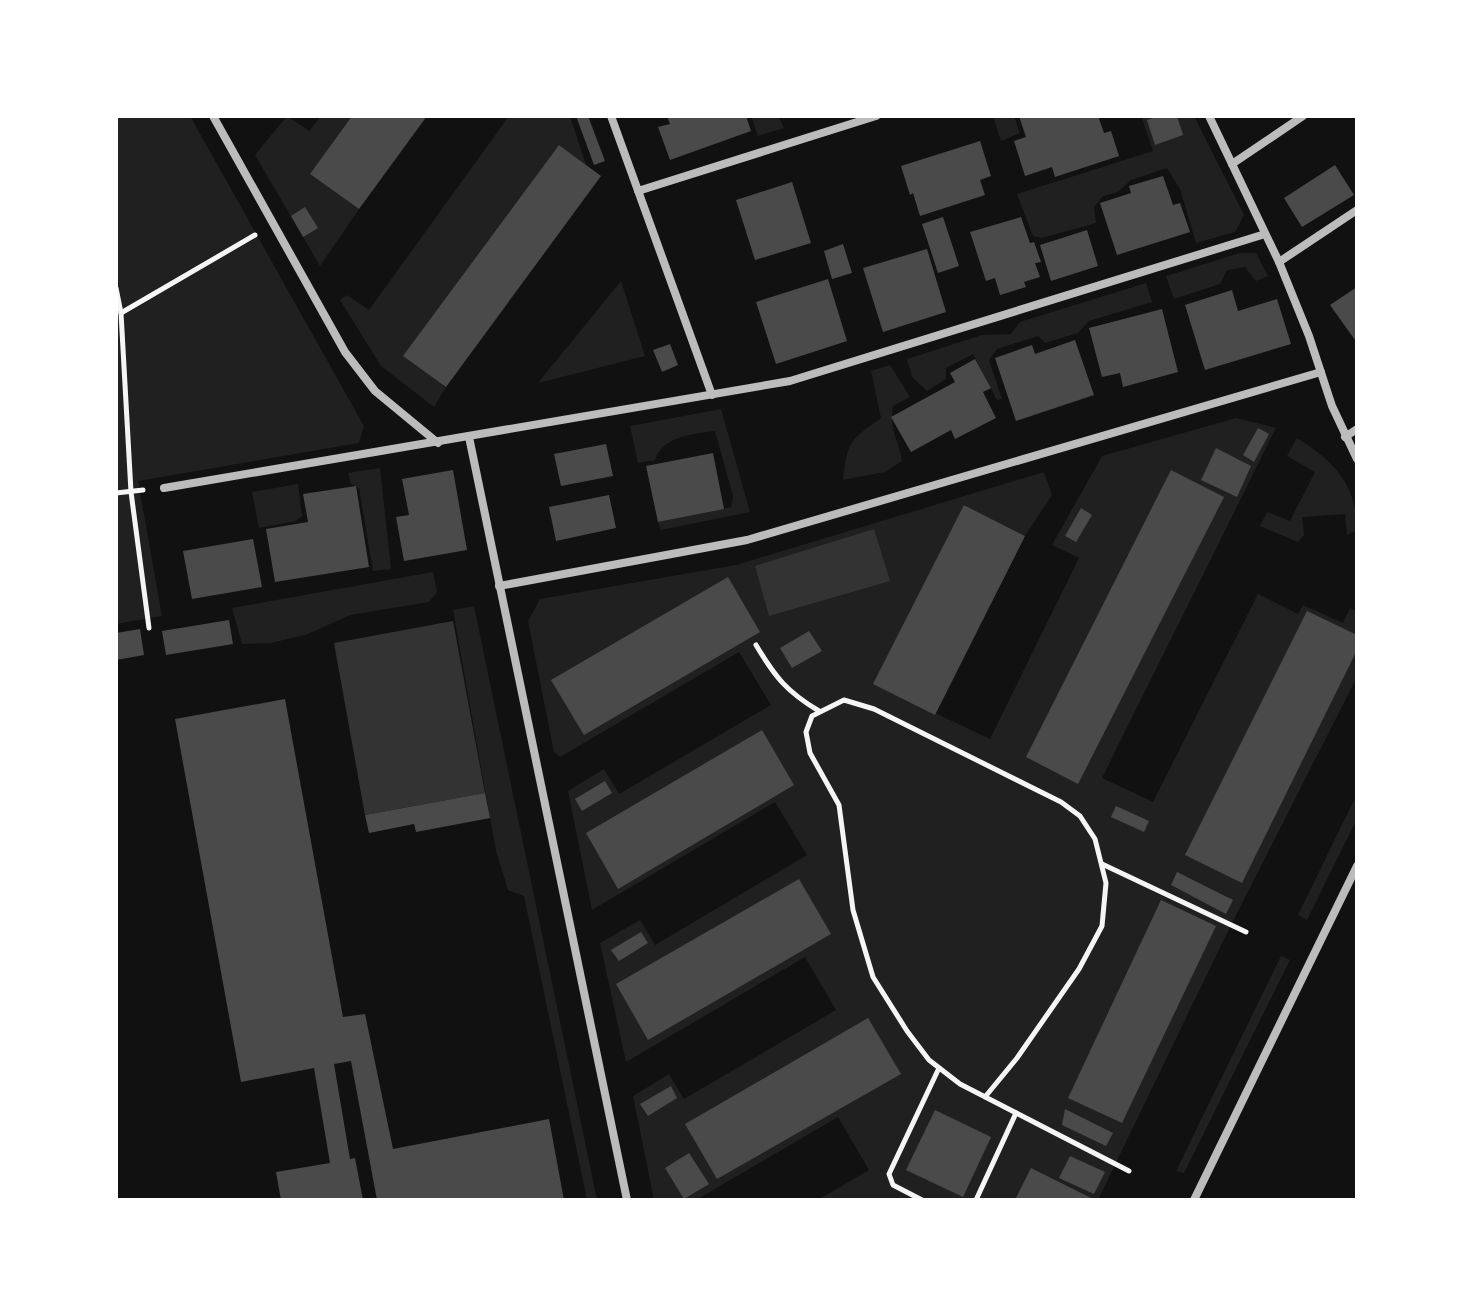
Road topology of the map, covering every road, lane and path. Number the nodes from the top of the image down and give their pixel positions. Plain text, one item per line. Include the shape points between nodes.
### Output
1 (213, 116) edge
2 (611, 116) edge
3 (876, 116) edge
4 (1209, 116) edge
5 (1303, 116) edge
6 (1232, 164) junction
7 (638, 191) junction
8 (1357, 210) edge
9 (274, 224) junction
10 (1265, 234) junction
11 (1279, 262) junction
12 (116, 288) edge
13 (121, 313) junction
14 (1321, 372) junction
15 (712, 395) junction
16 (1357, 429) edge
17 (469, 437) junction
18 (1345, 437) junction
19 (438, 443) junction
20 (1357, 459) edge
21 (164, 488) dead end
22 (499, 586) junction
23 (149, 628) dead end
24 (756, 645) dead end
25 (819, 711) junction
26 (1101, 864) junction
27 (1357, 866) edge
28 (1246, 932) dead end
29 (939, 1068) junction
30 (985, 1097) junction
31 (1016, 1113) junction
32 (1129, 1171) dead end
33 (627, 1200) edge
34 (922, 1200) edge
35 (976, 1200) edge
36 (1194, 1200) edge

1 - 9 street
2 - 7 street
3 - 7 street
4 - 6 street
5 - 6 street
6 - 10 street
7 - 15 street
8 - 11 street
9 - 13 path
9 - 19 street via 345,352 375,391
10 - 11 street
10 - 15 street via 790,381
11 - 14 street
12 - 13 path
13 - 23 path via 131,492
14 - 18 street
14 - 22 street via 747,540
15 - 17 street
16 - 18 street
17 - 19 street
17 - 22 street
18 - 20 street
19 - 21 street
22 - 33 street
24 - 25 path via 792,694
25 - 26 path via 844,700 874,709 1061,802 1080,816 1095,839
25 - 29 path via 806,732 810,753 839,805 853,910 873,977 907,1031
26 - 28 path
26 - 30 path via 1106,883 1102,926 1079,969
27 - 36 street
29 - 30 path
29 - 34 path via 889,1174 893,1185
30 - 31 path
31 - 32 path
31 - 35 path

